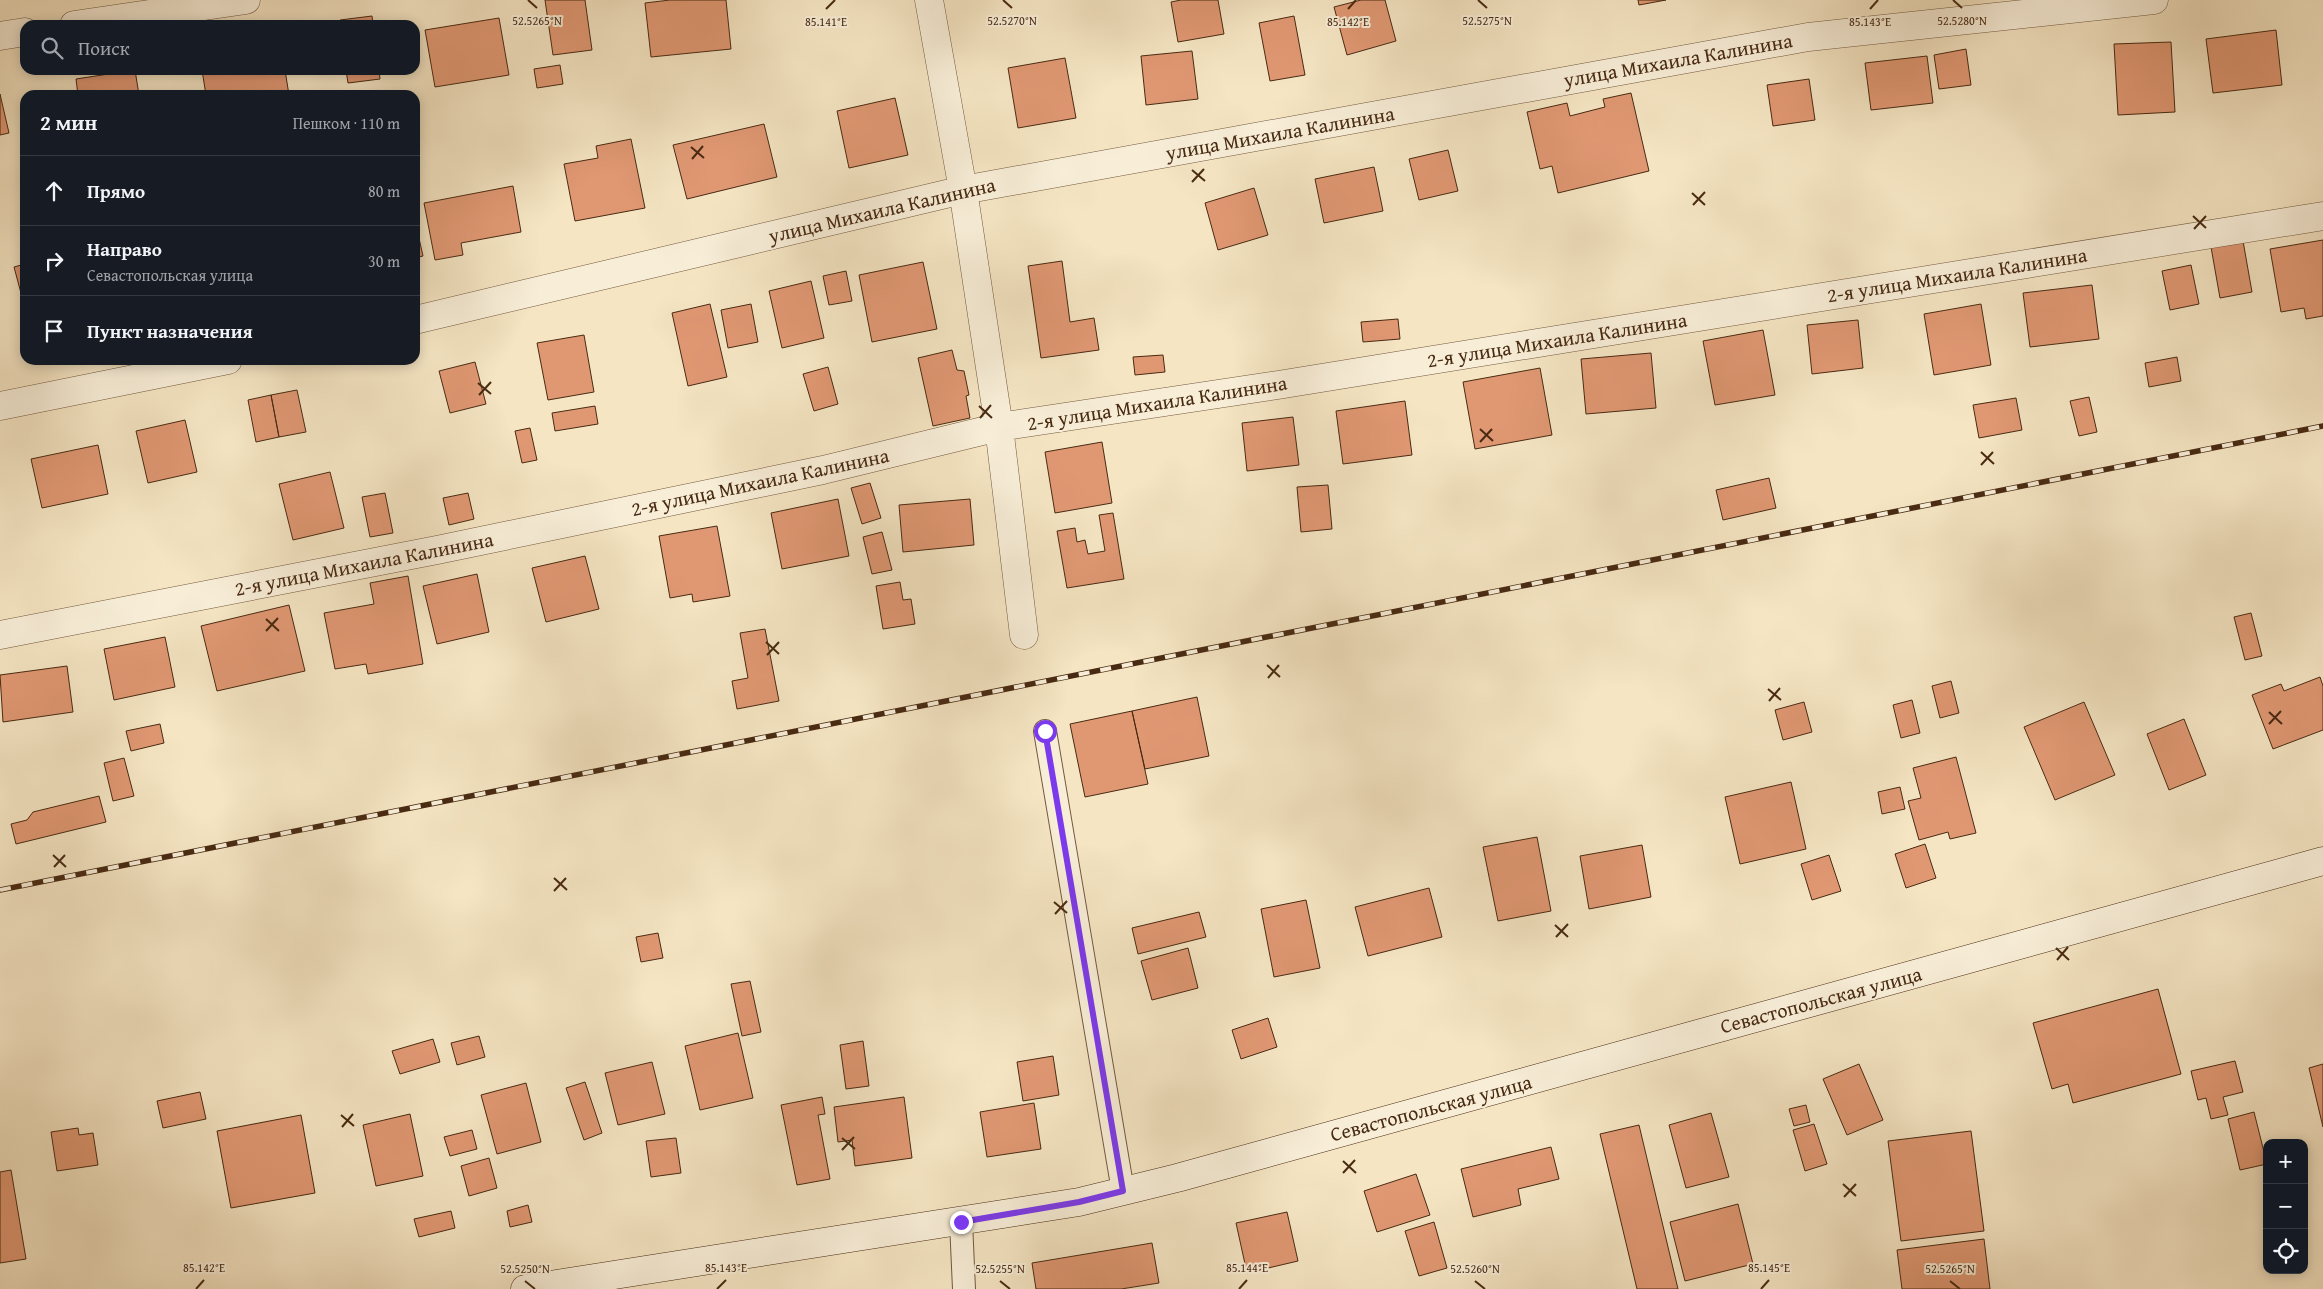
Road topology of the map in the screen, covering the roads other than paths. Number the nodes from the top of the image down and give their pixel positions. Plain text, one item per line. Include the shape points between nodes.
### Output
1 (246, 0) edge
2 (929, 0) edge
3 (2154, 0) edge
4 (108, 20) edge
5 (20, 33) edge
6 (0, 36) edge
7 (963, 190) junction
8 (2323, 216) edge
9 (420, 319) edge
10 (203, 365) edge
11 (0, 406) edge
12 (1000, 427) junction
13 (0, 635) edge
14 (1024, 635) dead end
15 (1045, 731) dead end
16 (2323, 861) edge
17 (1123, 1191) junction
18 (961, 1222) junction
19 (525, 1289) edge
20 (964, 1289) edge

1 - 4 street
2 - 7 street
3 - 7 street, улица Михаила Калинина via 1808,37
5 - 6 street
7 - 9 street, улица Михаила Калинина
7 - 12 street
8 - 12 street, 2-я улица Михаила Калинина via 1288,384
10 - 11 street
12 - 13 street, 2-я улица Михаила Калинина via 813,472 428,552
12 - 14 street
15 - 17 lane
16 - 17 street, Севастопольская улица
17 - 18 street, Севастопольская улица via 1079,1202
18 - 19 street, Севастопольская улица
18 - 20 lane

